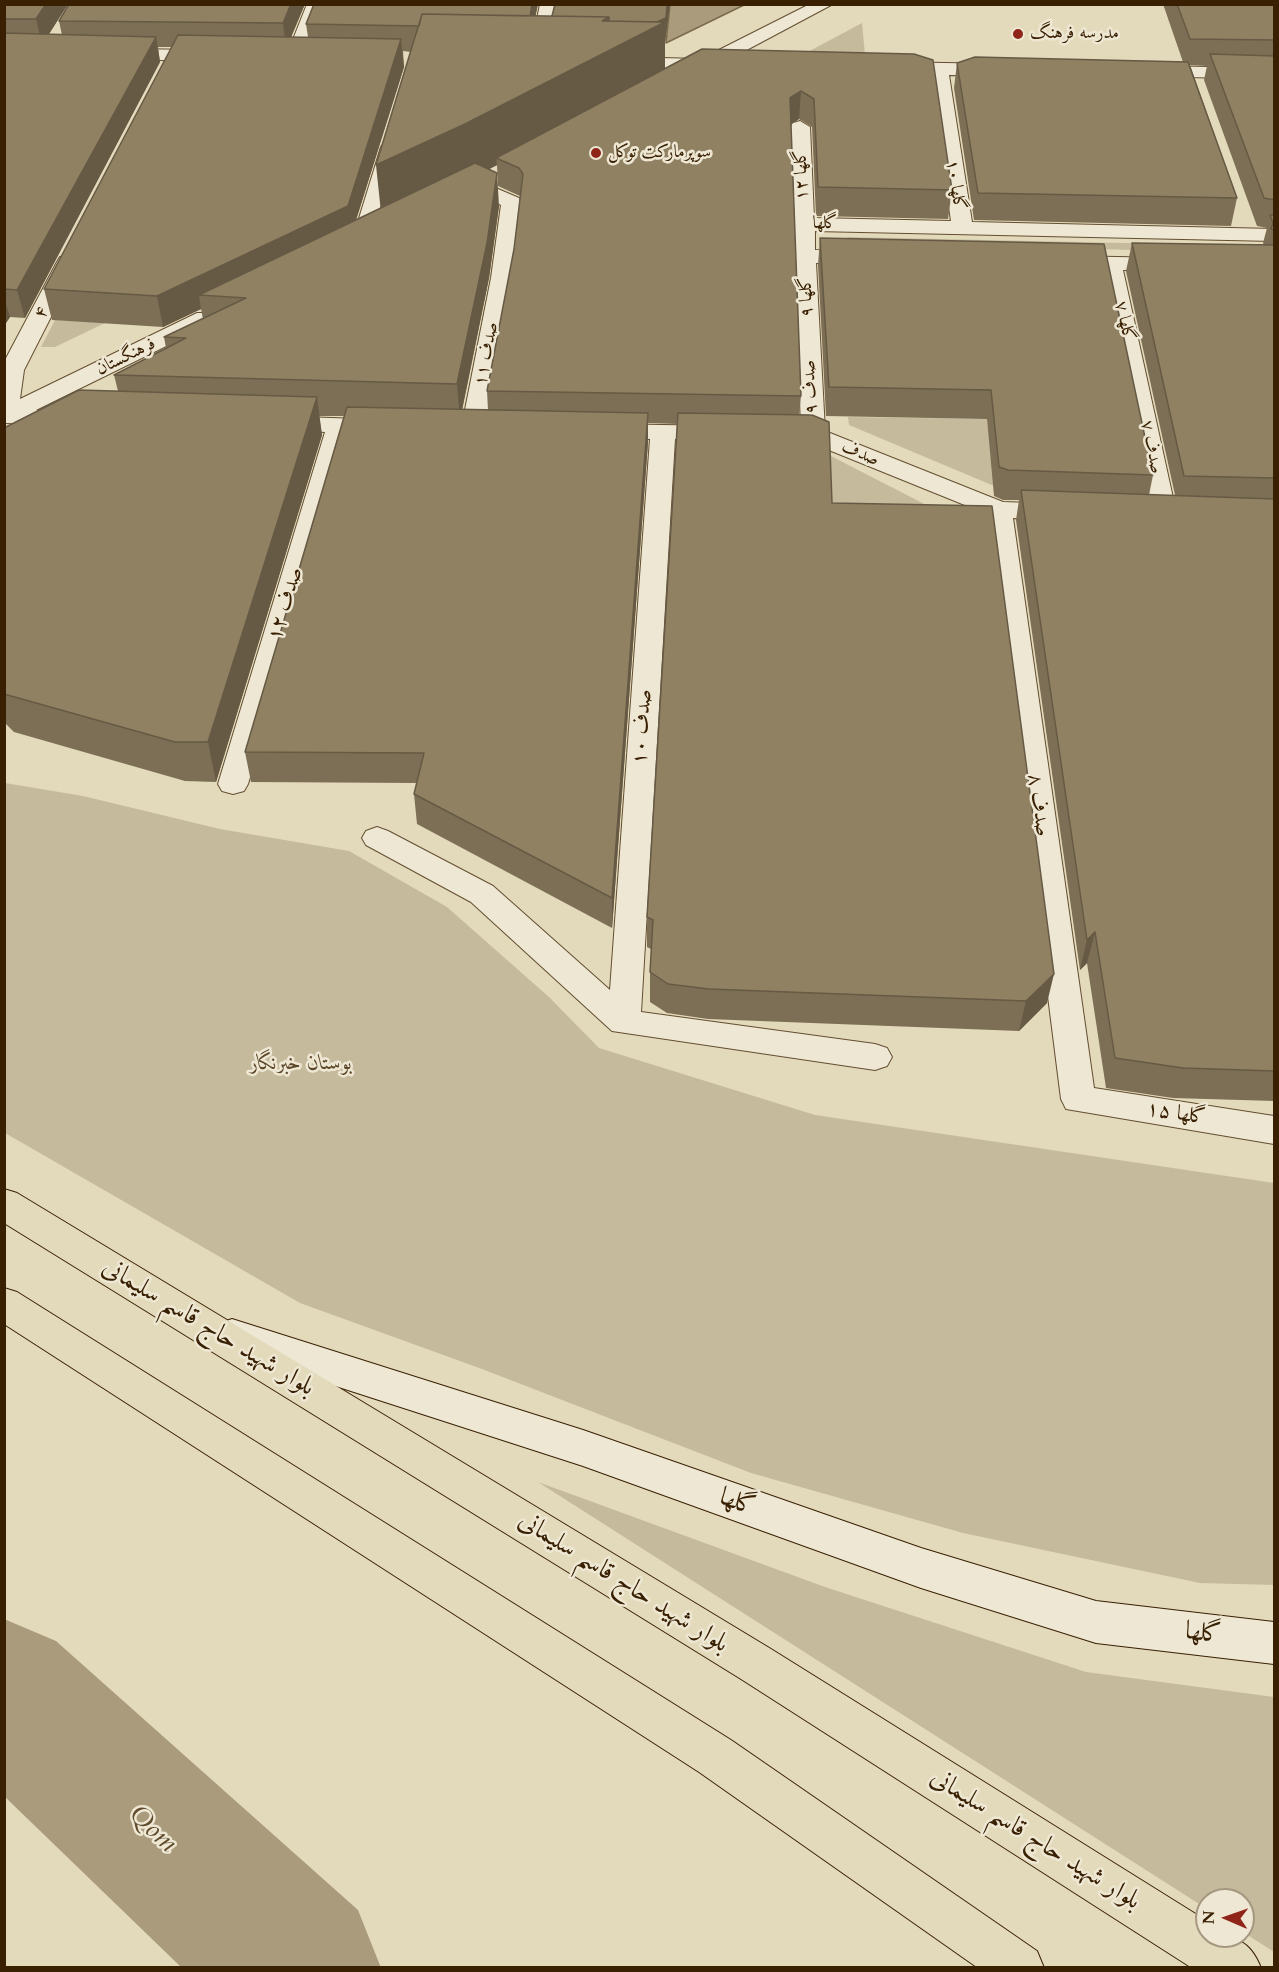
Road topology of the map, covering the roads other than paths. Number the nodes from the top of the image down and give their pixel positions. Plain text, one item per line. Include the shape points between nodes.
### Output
1 (316, 4) edge
2 (549, 4) edge
3 (825, 4) edge
4 (95, 54) edge
5 (176, 55) junction
6 (235, 56) edge
7 (271, 57) edge
8 (295, 57) junction
9 (318, 58) edge
10 (561, 62) edge
11 (597, 62) edge
12 (705, 64) junction
13 (740, 65) edge
14 (868, 67) edge
15 (939, 69) junction
16 (1022, 70) edge
17 (1130, 72) edge
18 (1190, 73) junction
19 (1275, 74) edge
20 (165, 76) edge
21 (663, 86) edge
22 (1198, 95) edge
23 (398, 127) edge
24 (800, 127) dead end
25 (498, 175) edge
26 (477, 186) junction
27 (456, 196) edge
28 (1240, 213) dead end
29 (803, 224) junction
30 (962, 227) junction
31 (383, 231) edge
32 (1247, 234) junction
33 (1275, 235) edge
34 (363, 241) junction
35 (77, 244) edge
36 (342, 251) edge
37 (1254, 255) edge
38 (805, 256) junction
39 (888, 258) edge
40 (1040, 262) edge
41 (1111, 264) junction
42 (1190, 264) edge
43 (226, 308) edge
44 (809, 338) joint
45 (1137, 379) joint
46 (5, 416) edge
47 (90, 418) edge
48 (256, 423) edge
49 (339, 425) junction
50 (406, 428) edge
51 (473, 430) edge
52 (580, 431) edge
53 (663, 432) junction
54 (813, 435) junction
55 (999, 510) junction
56 (1082, 513) edge
57 (1164, 516) edge
58 (233, 784) dead end
59 (377, 838) dead end
60 (624, 1022) junction
61 (875, 1057) dead end
62 (1078, 1099) joint
63 (1275, 1130) edge
64 (4, 1204) edge
65 (4, 1304) edge
66 (208, 1328) junction
67 (1275, 1643) edge
68 (1020, 1968) edge
69 (1237, 1968) edge

1 - 8 street
2 - 10 street via 532,61
3 - 12 street
4 - 5 street
5 - 6 street
5 - 20 street
7 - 8 street
8 - 9 street
11 - 12 street
12 - 13 street
12 - 21 street
14 - 15 street
15 - 16 street
15 - 30 street, گلها ۱۰
17 - 18 street
18 - 19 street
18 - 22 street
23 - 34 street
24 - 29 street, گلها ۱۲
25 - 26 street
26 - 27 street
26 - 51 street, صدف ۱۱ via 512,202
28 - 32 street
29 - 30 street, گلها
29 - 38 street, گلها
30 - 32 street, گلها
31 - 34 street
32 - 33 street, گلها
32 - 37 street
34 - 36 street
35 - 46 street, ۴ via 12,370
38 - 39 street, گلها
38 - 44 street, گلها ۹
40 - 41 street
41 - 42 street
41 - 45 street, گلها ۷
43 - 46 street, فرهنگستان
44 - 54 street, صدف ۹
45 - 57 street, صدف ۷
46 - 47 street
48 - 49 street
49 - 50 street
49 - 58 street, صدف ۱۲
52 - 53 street, صدف
53 - 54 street, صدف
53 - 60 street, صدف ۱۰
54 - 55 street, صدف
55 - 56 street, صدف
55 - 62 street, صدف ۸
59 - 60 street via 482,894
60 - 61 street
62 - 63 street, گلها ۱۵
64 - 66 main road, بلوار شهید حاج قاسم سلیمانی
65 - 68 main road via 715,1756
66 - 67 street, گلها via 584,1448 921,1568 1096,1622
66 - 69 main road, بلوار شهید حاج قاسم سلیمانی via 756,1664

